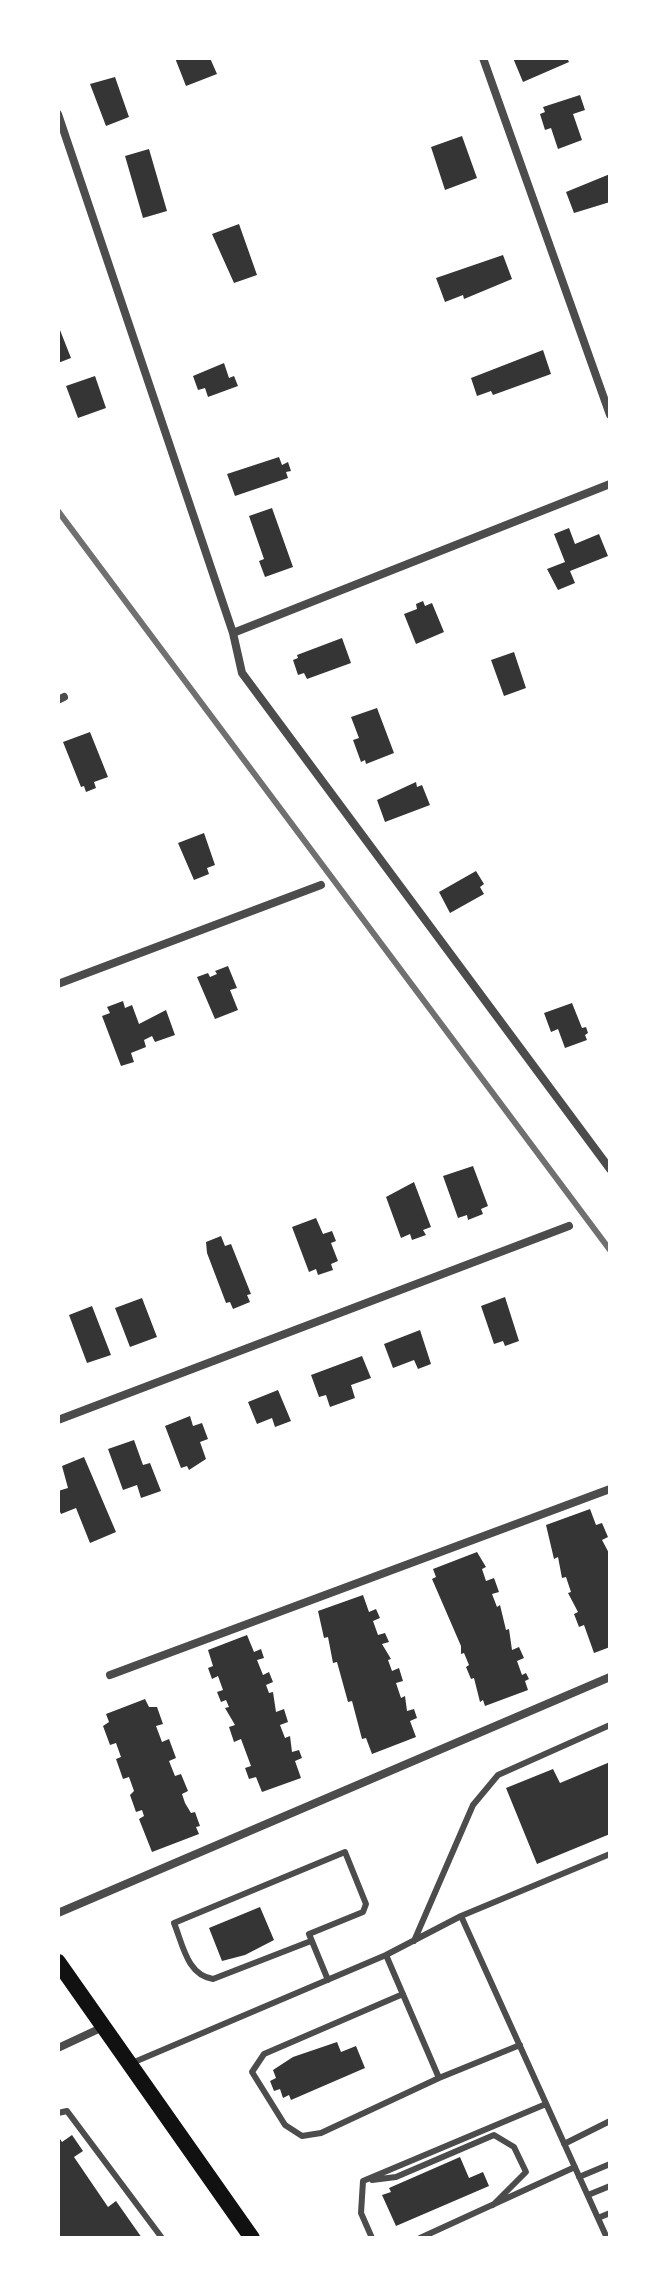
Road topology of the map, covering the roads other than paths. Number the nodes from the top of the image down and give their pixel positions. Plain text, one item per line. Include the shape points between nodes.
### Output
1 (483, 58) edge
2 (58, 114) edge
3 (610, 415) edge
4 (610, 484) edge
5 (233, 633) junction
6 (321, 885) dead end
7 (58, 984) edge
8 (610, 1169) edge
9 (569, 1226) dead end
10 (58, 1420) edge
11 (610, 1489) edge
12 (110, 1675) dead end
13 (610, 1677) edge
14 (610, 1725) edge
15 (610, 1854) edge
16 (58, 1913) edge
17 (461, 1916) junction
18 (311, 1941) junction
19 (414, 1941) junction
20 (386, 1955) junction
21 (58, 1962) edge
22 (328, 1980) junction
23 (403, 1994) junction
24 (103, 2027) junction
25 (520, 2045) junction
26 (58, 2048) edge
27 (129, 2064) junction
28 (439, 2078) junction
29 (546, 2104) junction
30 (58, 2113) edge
31 (610, 2121) edge
32 (564, 2144) junction
33 (610, 2164) edge
34 (575, 2167) junction
35 (579, 2177) junction
36 (363, 2181) junction
37 (610, 2186) edge
38 (588, 2195) junction
39 (493, 2205) junction
40 (610, 2213) edge
41 (598, 2218) junction
42 (249, 2237) edge
43 (608, 2237) edge
44 (162, 2238) edge
45 (372, 2238) edge
46 (420, 2238) edge

1 - 3 street
2 - 5 street
4 - 5 street
5 - 8 street via 242,673
6 - 7 street
9 - 10 street
11 - 12 street
13 - 16 street
14 - 19 lane via 498,1775 473,1805
15 - 17 lane
17 - 19 lane
17 - 25 lane
18 - 18 lane via 309,1934 363,1912 363,1893 345,1852 174,1923 192,1967 200,1977 213,1979
18 - 22 lane
19 - 20 lane
20 - 22 lane
20 - 23 lane
21 - 24 main road
22 - 27 lane
23 - 28 lane
23 - 28 lane via 264,2054 252,2072 285,2125 302,2136 321,2133
24 - 26 street
24 - 27 main road
25 - 28 lane
25 - 29 lane
27 - 42 main road
29 - 32 lane
29 - 36 lane
30 - 44 lane via 67,2111
31 - 32 lane
32 - 34 lane
33 - 35 lane
34 - 35 lane
34 - 39 lane
35 - 38 lane
36 - 39 lane via 396,2177 494,2135 514,2147 526,2172
36 - 45 lane via 361,2213
37 - 38 lane
38 - 41 lane
39 - 46 lane
40 - 41 lane
41 - 43 lane

